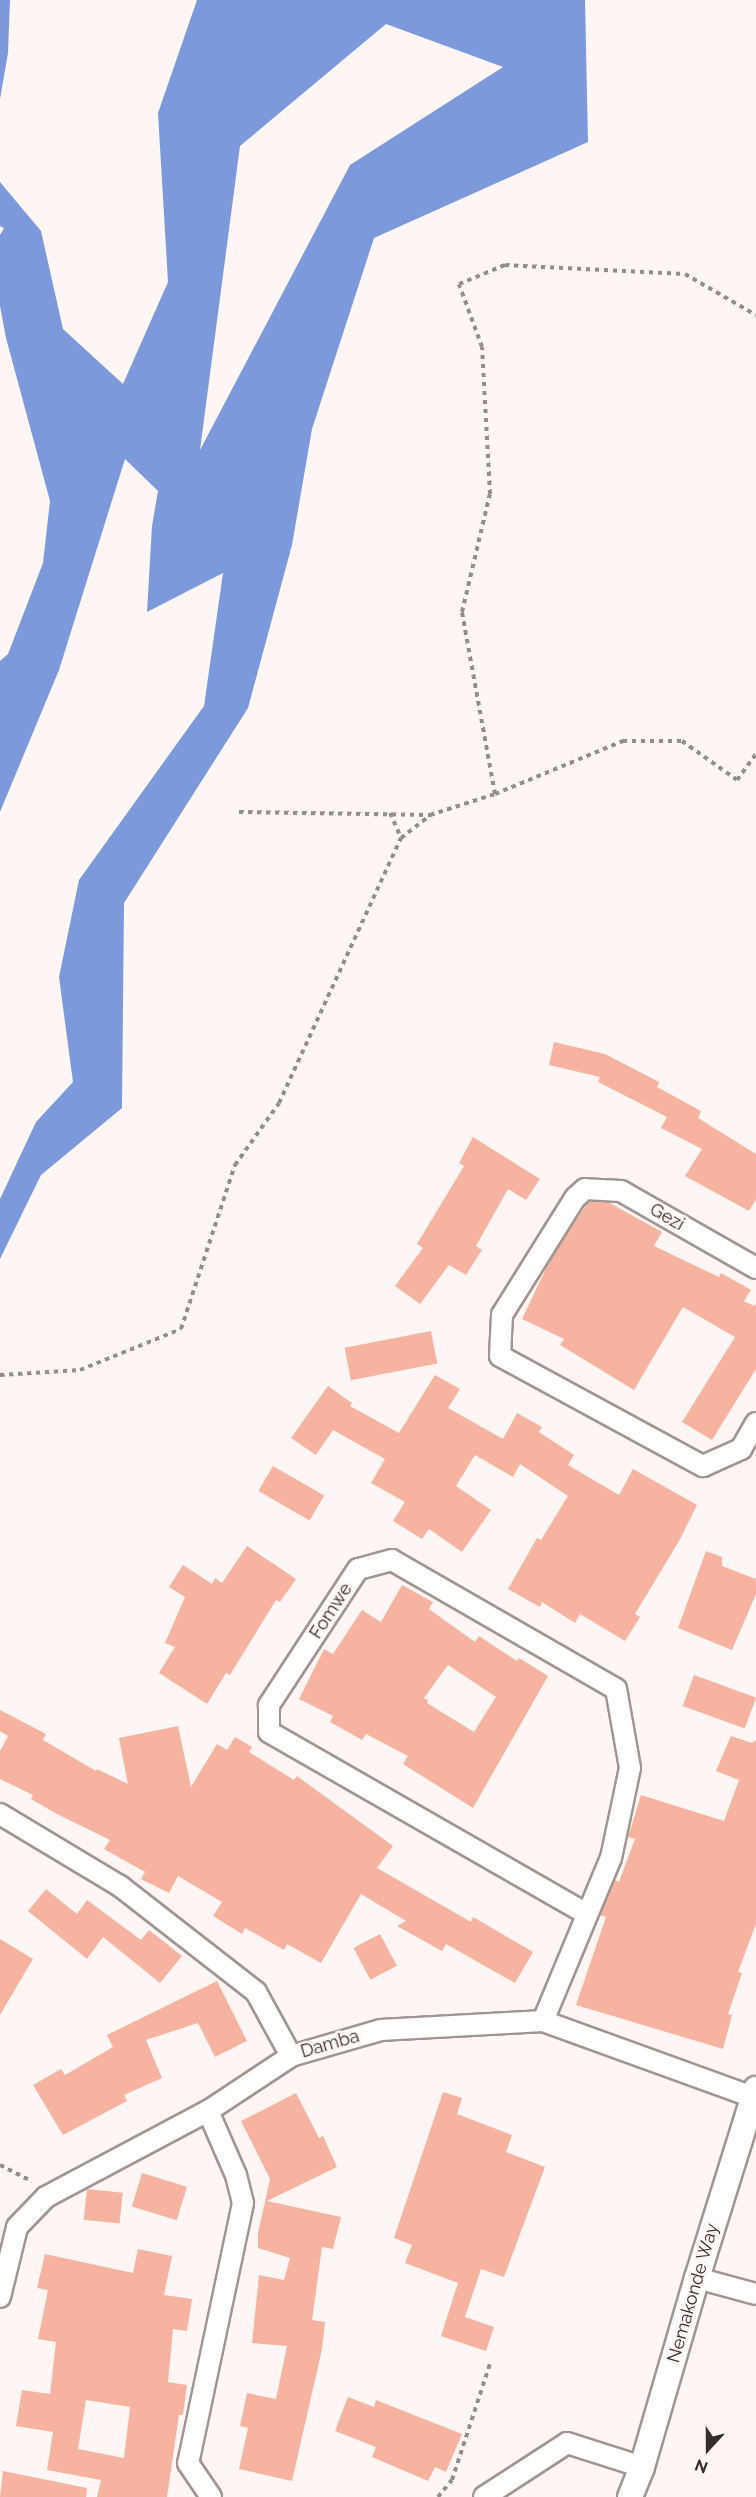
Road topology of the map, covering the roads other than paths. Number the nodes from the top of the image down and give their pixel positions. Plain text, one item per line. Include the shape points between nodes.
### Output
1 (756, 1268) edge
2 (756, 1424) edge
3 (0, 1814) edge
4 (587, 1914) junction
5 (543, 2021) junction
6 (291, 2056) junction
7 (754, 2093) edge
8 (208, 2111) junction
9 (697, 2278) junction
10 (756, 2294) edge
11 (0, 2297) edge
12 (642, 2467) junction
13 (211, 2497) edge
14 (484, 2497) edge
15 (630, 2497) edge

1 - 2 street, Gezi via 621,1191 585,1189 575,1198 502,1315 500,1356 703,1466 741,1449
3 - 6 street via 120,1886 256,1992
4 - 4 street, Fomwe via 610,1858 630,1768 616,1689 392,1560 358,1569 269,1705 269,1732
4 - 5 street, Fomwe
5 - 6 street, Damba via 381,2030
5 - 7 street, Damba
6 - 8 street, Damba
7 - 9 street, Nemakonde Way
8 - 11 street, Damba via 46,2198 17,2227
8 - 13 street via 236,2175 243,2203 188,2463
9 - 10 street
9 - 12 street, Nemakonde Way
12 - 14 street via 567,2443
12 - 15 street, Nemakonde Way

